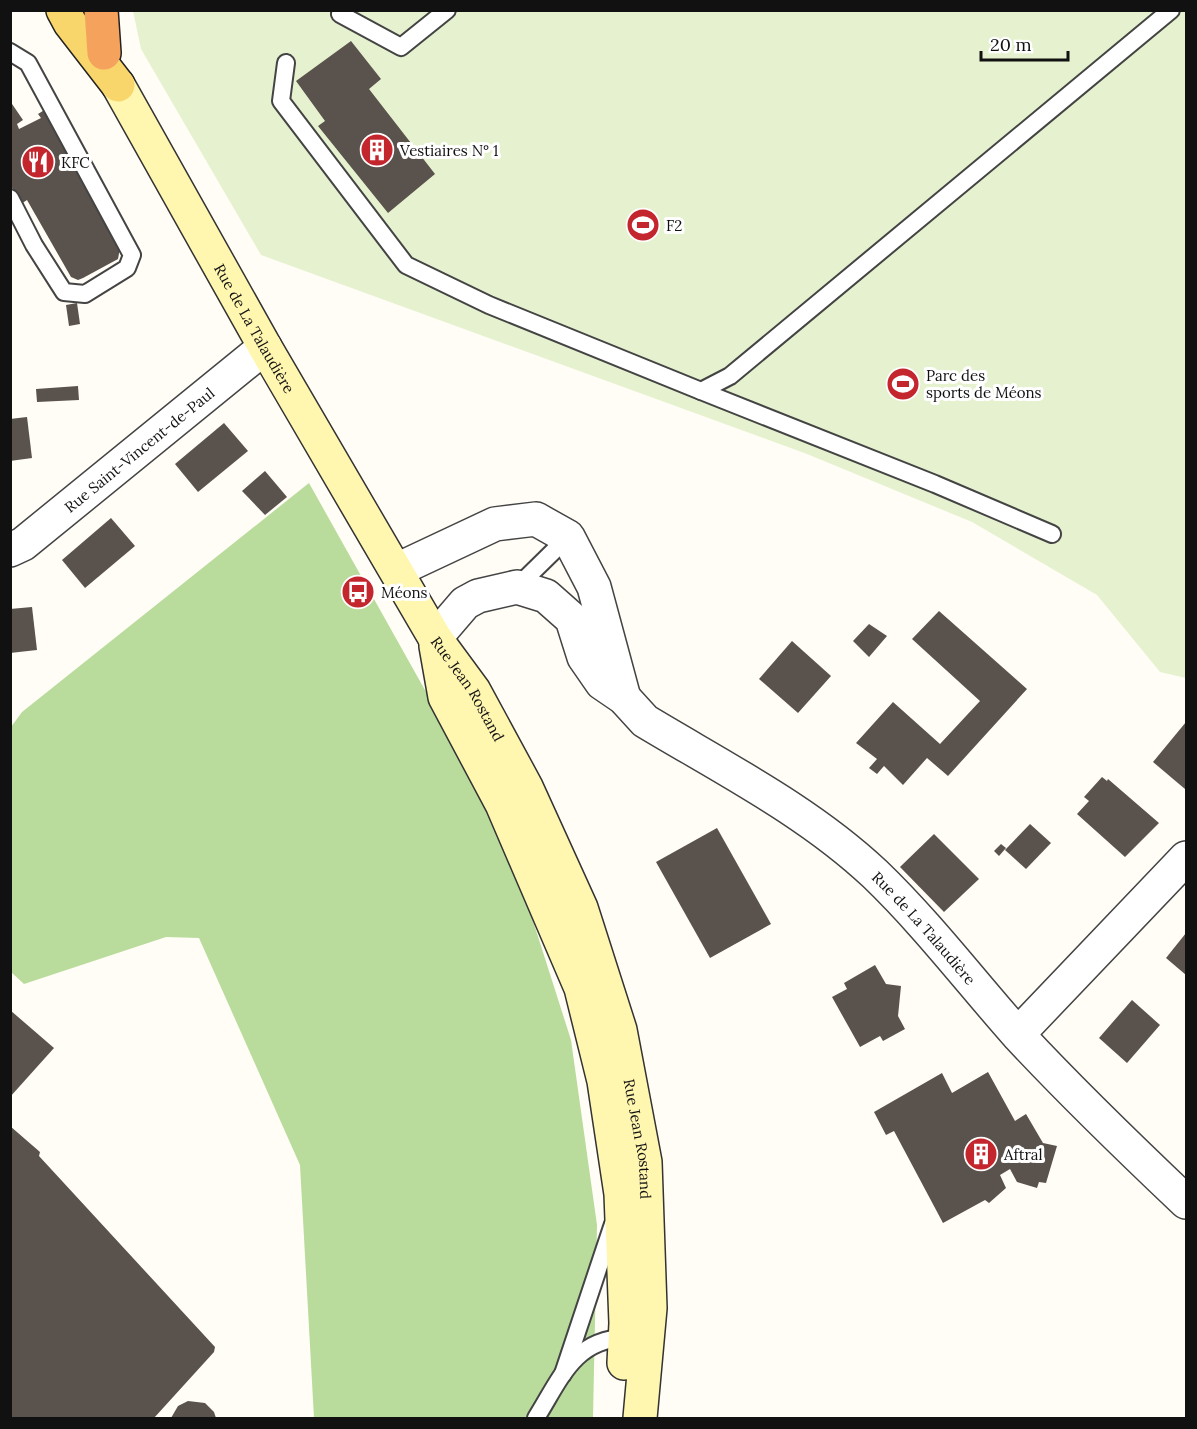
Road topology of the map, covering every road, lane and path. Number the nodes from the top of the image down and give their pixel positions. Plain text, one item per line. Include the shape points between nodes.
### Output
1 (101, 10) edge
2 (447, 10) edge
3 (1171, 10) edge
4 (67, 14) edge
5 (339, 14) dead end
6 (10, 52) edge
7 (104, 53) junction
8 (286, 63) dead end
9 (118, 85) junction
10 (10, 198) edge
11 (265, 347) junction
12 (701, 391) junction
13 (1052, 534) dead end
14 (568, 537) junction
15 (10, 550) edge
16 (397, 570) junction
17 (517, 587) junction
18 (435, 638) junction
19 (624, 698) junction
20 (1186, 858) edge
21 (1018, 1034) junction
22 (621, 1194) junction
23 (1186, 1202) edge
24 (625, 1338) junction
25 (563, 1374) junction
26 (536, 1419) edge
27 (622, 1419) edge
28 (640, 1419) edge

1 - 7 highway
2 - 5 lane via 400,47
3 - 12 lane via 730,376
4 - 7 main road, Rue de La Talaudière
4 - 9 main road, Rue de La Talaudière
6 - 10 lane via 28,63 132,255 127,268 85,294 64,292
7 - 9 main road, Rue de La Talaudière
8 - 12 lane via 280,101 406,265 489,305
9 - 11 main road, Rue de La Talaudière
11 - 15 street, Rue Saint-Vincent-de-Paul via 23,544
11 - 16 main road, Rue de La Talaudière
12 - 13 lane
14 - 16 street via 536,519 495,524
14 - 17 lane
14 - 19 street, Rue de La Talaudière via 594,587
16 - 18 main road, Rue de La Talaudière
17 - 18 street via 465,603
17 - 19 street, Rue de La Talaudière via 546,596 572,619 584,657 602,683
18 - 22 main road, Rue Jean Rostand via 445,697 502,804 581,988 604,1081
18 - 28 main road, Rue Jean Rostand via 471,687 526,787 581,908 620,1030 645,1161 650,1308
19 - 21 street, Rue de La Talaudière via 645,721 810,821 874,873 967,972
20 - 21 street
21 - 23 street, Rue de La Talaudière
22 - 24 main road, Rue Jean Rostand
22 - 25 lane
24 - 25 lane via 606,1338 587,1346
24 - 27 main road, Rue Jean Rostand
25 - 26 lane

